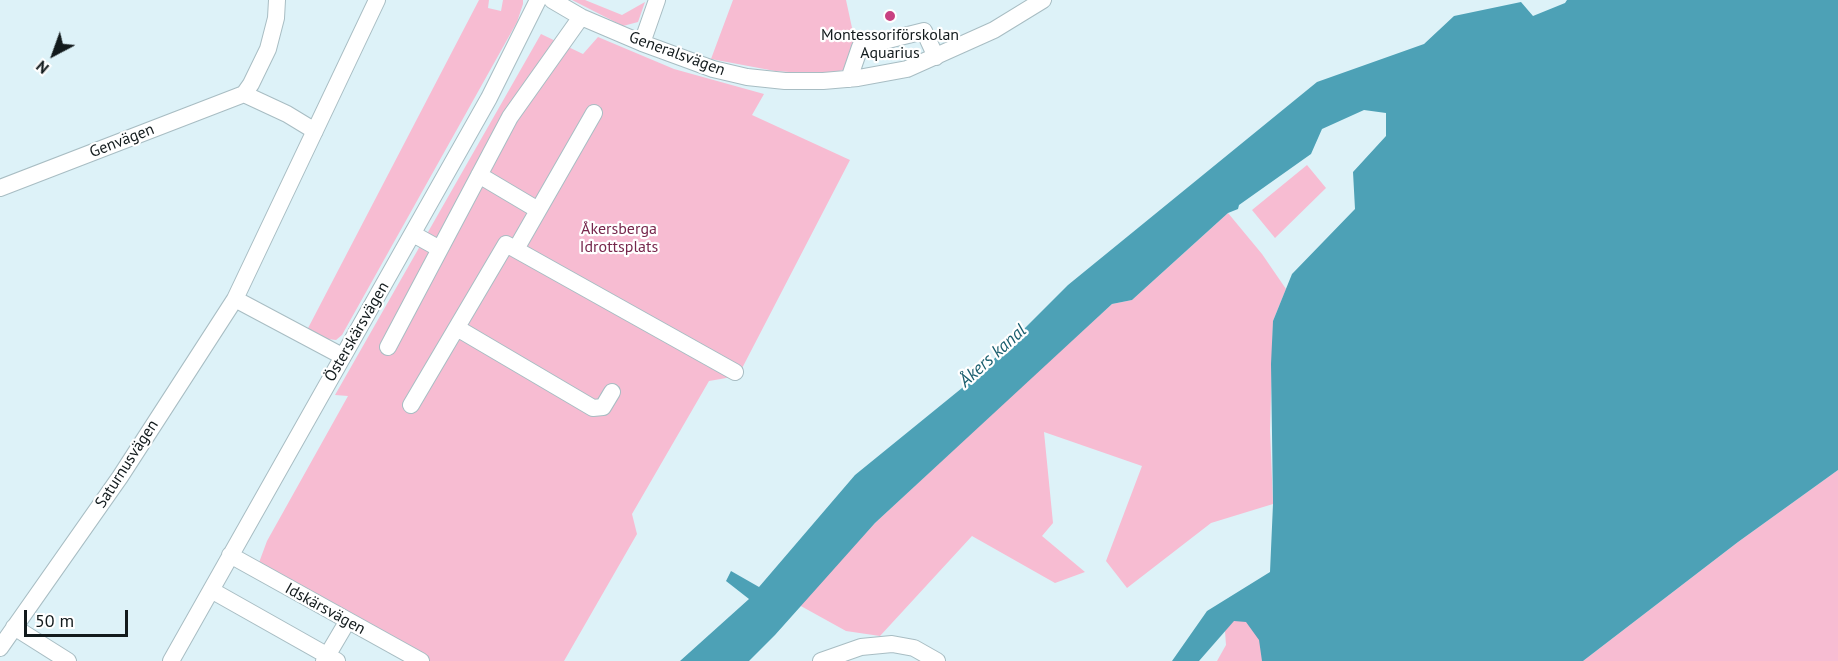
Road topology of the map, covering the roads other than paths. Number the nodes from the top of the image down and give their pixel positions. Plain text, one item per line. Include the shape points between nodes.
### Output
1 (277, 0) edge
2 (377, 0) edge
3 (538, 0) edge
4 (552, 0) edge
5 (657, 0) edge
6 (1043, 0) edge
7 (581, 16) junction
8 (642, 43) junction
9 (936, 57) junction
10 (849, 79) junction
11 (244, 94) junction
12 (594, 113) dead end
13 (315, 131) junction
14 (479, 175) junction
15 (0, 188) edge
16 (538, 210) junction
17 (413, 234) junction
18 (440, 249) junction
19 (516, 249) junction
20 (235, 299) junction
21 (457, 328) junction
22 (388, 347) dead end
23 (342, 356) junction
24 (735, 372) dead end
25 (612, 392) dead end
26 (411, 405) dead end
27 (230, 555) junction
28 (211, 590) junction
29 (347, 622) junction
30 (14, 627) junction
31 (0, 648) edge
32 (330, 659) edge
33 (68, 661) edge
34 (171, 661) edge
35 (421, 661) edge
36 (820, 661) edge
37 (937, 661) edge

1 - 11 street via 268,49
2 - 13 street, Saturnusvägen
3 - 17 street, Österskärsvägen
4 - 7 street, Generalsvägen
5 - 8 street
6 - 9 street, Generalsvägen via 994,30
7 - 8 street, Generalsvägen
7 - 14 street via 510,117
8 - 10 street, Generalsvägen via 747,77 785,81
9 - 10 street, Generalsvägen via 908,69
9 - 10 street via 924,31 860,47
11 - 13 street
11 - 15 street, Genvägen
12 - 16 street
13 - 20 street, Saturnusvägen
14 - 16 street
14 - 18 street
16 - 19 street
17 - 18 street
17 - 23 street, Österskärsvägen
18 - 22 street
19 - 21 street via 506,244
19 - 24 street
20 - 23 street
20 - 30 street, Saturnusvägen via 120,477
21 - 25 street via 593,408 603,408
21 - 26 street
23 - 27 street, Österskärsvägen
27 - 28 street, Österskärsvägen
27 - 29 street, Idskärsvägen
28 - 32 street
28 - 34 street, Österskärsvägen
29 - 32 street
29 - 35 street, Idskärsvägen
30 - 31 street, Saturnusvägen
30 - 33 street
36 - 37 street via 881,644 914,648

